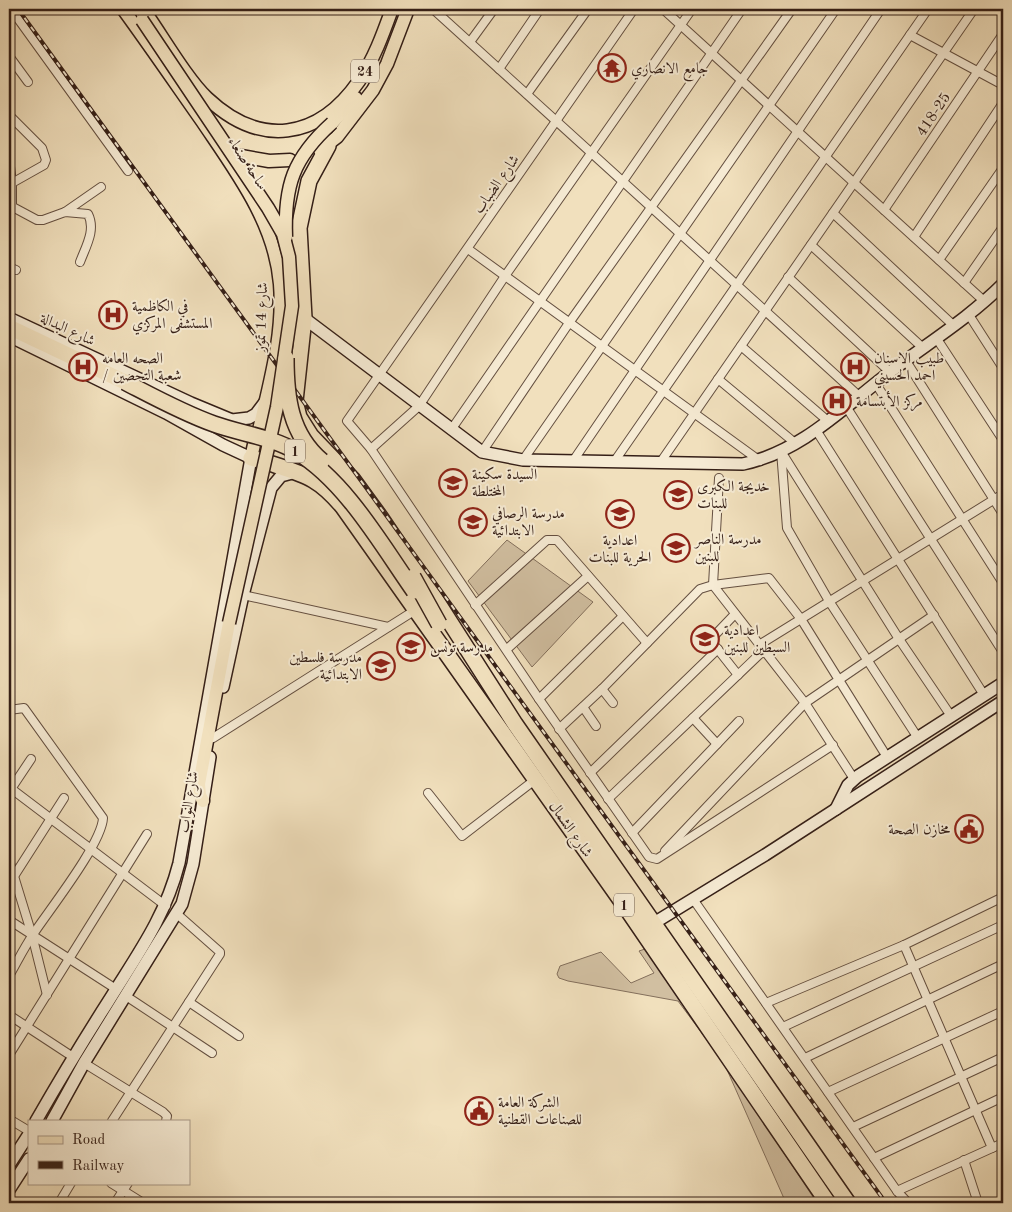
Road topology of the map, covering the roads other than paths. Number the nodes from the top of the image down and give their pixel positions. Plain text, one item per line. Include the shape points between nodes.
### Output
1 (11, 9) edge
2 (123, 9) edge
3 (134, 9) edge
4 (392, 9) edge
5 (400, 9) edge
6 (408, 9) edge
7 (433, 9) edge
8 (447, 9) edge
9 (494, 9) edge
10 (540, 9) edge
11 (588, 9) edge
12 (634, 9) edge
13 (663, 9) edge
14 (692, 9) edge
15 (742, 9) edge
16 (792, 9) edge
17 (836, 9) edge
18 (881, 9) edge
19 (928, 9) edge
20 (974, 9) edge
21 (143, 14) edge
22 (442, 16) junction
23 (680, 25) junction
24 (1003, 34) edge
25 (910, 35) junction
26 (470, 42) junction
27 (712, 53) junction
28 (944, 53) junction
29 (9, 56) edge
30 (179, 60) junction
31 (499, 68) junction
32 (166, 69) junction
33 (978, 72) junction
34 (742, 80) junction
35 (28, 82) dead end
36 (1003, 85) edge
37 (527, 94) junction
38 (1003, 103) edge
39 (769, 105) junction
40 (9, 115) edge
41 (318, 120) junction
42 (557, 121) junction
43 (798, 131) junction
44 (212, 137) junction
45 (223, 147) dead end
46 (315, 148) junction
47 (592, 153) junction
48 (241, 156) dead end
49 (826, 157) junction
50 (9, 158) edge
51 (290, 160) dead end
52 (1003, 168) edge
53 (128, 171) dead end
54 (623, 181) junction
55 (12, 183) junction
56 (854, 183) junction
57 (101, 187) dead end
58 (10, 205) edge
59 (257, 207) joint
60 (652, 207) junction
61 (884, 210) junction
62 (65, 212) junction
63 (832, 213) junction
64 (1003, 227) edge
65 (680, 233) junction
66 (914, 237) junction
67 (810, 245) junction
68 (287, 247) junction
69 (468, 249) junction
70 (710, 260) junction
71 (939, 260) junction
72 (80, 262) dead end
73 (505, 276) junction
74 (788, 277) junction
75 (964, 283) junction
76 (738, 285) junction
77 (1002, 290) edge
78 (539, 301) junction
79 (984, 301) junction
80 (765, 310) junction
81 (969, 315) junction
82 (9, 318) edge
83 (304, 318) junction
84 (569, 323) junction
85 (953, 325) junction
86 (9, 327) edge
87 (9, 336) edge
88 (938, 339) junction
89 (602, 346) junction
90 (741, 346) junction
91 (923, 348) junction
92 (286, 358) junction
93 (906, 361) junction
94 (1003, 368) edge
95 (635, 370) junction
96 (890, 372) junction
97 (379, 374) junction
98 (718, 379) junction
99 (876, 384) junction
100 (664, 391) junction
101 (860, 397) junction
102 (266, 400) junction
103 (419, 406) junction
104 (847, 408) junction
105 (694, 413) junction
106 (829, 422) junction
107 (451, 430) junction
108 (816, 430) junction
109 (1003, 438) edge
110 (795, 442) junction
111 (222, 445) junction
112 (371, 449) junction
113 (482, 452) junction
114 (781, 452) junction
115 (523, 460) junction
116 (573, 460) junction
117 (760, 461) junction
118 (614, 462) junction
119 (660, 462) junction
120 (261, 470) junction
121 (290, 470) junction
122 (719, 478) dead end
123 (1003, 494) edge
124 (994, 500) junction
125 (1003, 514) edge
126 (962, 519) junction
127 (930, 539) junction
128 (899, 558) junction
129 (588, 576) junction
130 (864, 580) junction
131 (1003, 583) edge
132 (713, 584) junction
133 (243, 595) junction
134 (829, 601) junction
135 (475, 605) junction
136 (417, 609) junction
137 (735, 614) junction
138 (934, 615) junction
139 (623, 616) junction
140 (801, 619) junction
141 (388, 627) junction
142 (442, 627) junction
143 (899, 639) junction
144 (647, 643) junction
145 (507, 648) junction
146 (761, 648) junction
147 (718, 649) junction
148 (1003, 652) edge
149 (868, 661) junction
150 (738, 675) junction
151 (839, 681) junction
152 (1003, 683) edge
153 (602, 689) junction
154 (984, 696) junction
155 (539, 699) junction
156 (1003, 701) edge
157 (613, 702) dead end
158 (805, 702) junction
159 (583, 707) junction
160 (9, 710) edge
161 (951, 716) junction
162 (693, 718) junction
163 (739, 721) dead end
164 (515, 724) junction
165 (596, 726) dead end
166 (559, 729) junction
167 (213, 738) junction
168 (918, 738) junction
169 (717, 744) junction
170 (833, 745) junction
171 (887, 757) junction
172 (31, 759) dead end
173 (590, 773) junction
174 (536, 779) junction
175 (854, 779) junction
176 (10, 790) edge
177 (428, 793) dead end
178 (64, 798) dead end
179 (608, 799) junction
180 (203, 801) junction
181 (836, 809) junction
182 (51, 819) junction
183 (632, 833) junction
184 (147, 834) dead end
185 (90, 849) junction
186 (657, 859) junction
187 (9, 860) edge
188 (123, 873) junction
189 (14, 877) junction
190 (9, 884) edge
191 (174, 884) junction
192 (187, 888) junction
193 (693, 899) junction
194 (1003, 899) edge
195 (166, 906) junction
196 (177, 914) junction
197 (9, 920) edge
198 (654, 923) junction
199 (1003, 925) edge
200 (32, 936) junction
201 (904, 945) junction
202 (69, 959) junction
203 (1003, 964) edge
204 (913, 966) junction
205 (9, 976) edge
206 (121, 993) junction
207 (47, 995) junction
208 (928, 999) junction
209 (189, 1002) junction
210 (766, 1003) junction
211 (1003, 1011) edge
212 (9, 1015) edge
213 (26, 1027) junction
214 (173, 1028) junction
215 (783, 1028) junction
216 (239, 1036) dead end
217 (944, 1038) junction
218 (212, 1053) dead end
219 (9, 1055) edge
220 (73, 1057) junction
221 (1003, 1057) edge
222 (805, 1058) junction
223 (84, 1063) junction
224 (961, 1077) junction
225 (131, 1092) junction
226 (828, 1092) junction
227 (1003, 1097) edge
228 (976, 1110) junction
229 (9, 1119) edge
230 (37, 1120) edge
231 (53, 1120) edge
232 (113, 1120) edge
233 (166, 1120) edge
234 (853, 1127) junction
235 (28, 1132) edge
236 (28, 1135) edge
237 (1003, 1143) edge
238 (992, 1148) junction
239 (874, 1158) junction
240 (964, 1160) junction
241 (28, 1161) edge
242 (9, 1165) edge
243 (71, 1184) edge
244 (113, 1184) edge
245 (128, 1184) edge
246 (9, 1190) edge
247 (124, 1191) junction
248 (897, 1191) junction
249 (59, 1203) edge
250 (115, 1203) edge
251 (143, 1203) edge
252 (828, 1203) edge
253 (848, 1203) edge
254 (908, 1203) edge
255 (978, 1203) edge

1 - 53 street
2 - 32 main road
3 - 21 main road
4 - 41 main road, 24 via 359,82
5 - 68 main road, bridge via 374,73 355,100 308,147 293,173 286,205
6 - 46 main road, 24 via 382,75
7 - 22 street
8 - 22 street
9 - 26 street
10 - 31 street
11 - 37 street
12 - 42 street, شارع الضباب
13 - 23 street
14 - 23 street
15 - 27 street
16 - 34 street
17 - 39 street
18 - 43 street
19 - 25 street
20 - 28 street
21 - 30 main road, ساحة صنعاء
21 - 68 main road, bridge via 241,165 276,222
22 - 26 street
23 - 27 street
23 - 47 street
24 - 33 street, 418-25
25 - 28 street
25 - 49 street
26 - 31 street
27 - 34 street
27 - 54 street
28 - 33 street
28 - 56 street
29 - 35 street
30 - 32 main road via 169,62
30 - 41 main road, ساحة صنعاء via 200,90 234,117 272,132 296,131
31 - 37 street
32 - 44 main road, ساحة صنعاء
33 - 36 street
33 - 61 street, 418-25
34 - 39 street
34 - 60 street
37 - 42 street
38 - 66 street
39 - 43 street
39 - 65 street
40 - 55 street via 42,148 46,160 44,165
41 - 46 main road via 308,131
42 - 47 street
42 - 69 street, شارع الضباب
43 - 49 street
43 - 70 street
44 - 45 main road, ساحة صنعاء
44 - 59 main road, ساحة صنعاء
46 - 83 highway via 315,167 299,228
47 - 54 street
47 - 73 street
48 - 51 main road, ساحة صنعاء via 269,161
49 - 56 street
49 - 76 street
50 - 55 street
52 - 71 street
54 - 60 street
54 - 78 street
55 - 58 street
56 - 61 street
56 - 63 street
57 - 62 street
58 - 62 street via 37,220
59 - 102 main road, شارع 14 تموز via 272,243 280,282 277,354
60 - 65 street
60 - 84 street
61 - 66 street
62 - 72 street via 88,214 91,222
63 - 67 street
63 - 85 street
64 - 75 street
65 - 70 street
65 - 89 street
66 - 71 street
67 - 74 street
67 - 91 street
68 - 92 main road, bridge via 292,295
69 - 73 street
69 - 97 street, شارع الضباب
70 - 76 street
70 - 95 street
71 - 75 street
73 - 78 street
73 - 103 street
74 - 80 street
74 - 96 street
75 - 79 street
76 - 80 street
76 - 100 street
77 - 79 street
78 - 84 street
78 - 107 street
79 - 81 street
80 - 90 street
80 - 101 street
81 - 85 street
81 - 94 street
82 - 102 street, شارع البدالة via 232,420 256,414
83 - 97 street
83 - 164 highway via 295,396 299,417 311,436 353,480 380,517
84 - 89 street
84 - 113 street
85 - 88 street
86 - 142 highway, 1, bridge via 189,414 273,441 304,457 349,500
87 - 111 street via 166,413
88 - 91 street
88 - 109 street
89 - 95 street
89 - 115 street
90 - 98 street
90 - 106 street
91 - 93 street
92 - 142 highway, bridge via 288,400 295,426 302,438 352,492 425,596
92 - 180 main road, bridge via 229,623 199,784
93 - 96 street
93 - 124 street
95 - 100 street
95 - 116 street
96 - 99 street
97 - 103 street
97 - 112 street, شارع الضباب via 347,421
98 - 105 street
98 - 110 street
99 - 101 street
99 - 126 street
100 - 105 street
100 - 118 street
101 - 104 street
102 - 120 main road, شارع 14 تموز via 259,431
103 - 107 street
103 - 112 street
104 - 106 street
104 - 127 street
105 - 117 street
105 - 119 street
106 - 108 street
107 - 113 street
108 - 110 street
108 - 128 street
110 - 114 street
111 - 120 street
111 - 120 street via 242,462
112 - 135 street
113 - 115 street
114 - 117 street
114 - 130 street
114 - 134 street via 787,528
115 - 116 street
116 - 118 street
117 - 119 street via 743,464
118 - 119 street
120 - 121 highway, 1
120 - 121 street via 281,476
120 - 133 street, شارع النواب
120 - 191 street, شارع النواب
121 - 136 highway, شارع الشمال / 1 via 310,476 330,491
122 - 132 street
123 - 124 street
124 - 125 street
124 - 126 street
126 - 127 street
126 - 131 street
127 - 128 street
127 - 148 street
128 - 130 street
128 - 138 street
129 - 135 street via 557,540 547,540
129 - 139 street
129 - 145 street
130 - 134 street
130 - 143 street
132 - 137 street
132 - 140 street via 769,578
132 - 144 street via 700,589
133 - 141 street
133 - 167 street, شارع النواب
134 - 140 street
134 - 149 street
135 - 145 street
136 - 141 street
136 - 174 highway, شارع الشمال / 1
137 - 146 street
137 - 147 street via 713,638 712,642
138 - 143 street
138 - 154 street
139 - 144 street
139 - 155 street
140 - 146 street
140 - 151 street
141 - 167 street
142 - 164 highway, 1
143 - 149 street
143 - 161 street
144 - 153 street
145 - 155 street
146 - 150 street
146 - 158 street
147 - 150 street
147 - 173 street
149 - 151 street
149 - 168 street
150 - 162 street
151 - 158 street
151 - 171 street
152 - 154 street
153 - 157 street
153 - 159 street
154 - 161 street
155 - 166 street
156 - 181 street
158 - 170 street
158 - 186 street
159 - 165 street
159 - 166 street
160 - 185 street via 24,708 70,775 101,812 103,827
161 - 168 street
162 - 169 street
162 - 179 street
163 - 169 street
164 - 198 highway, شارع الشمال / 1
166 - 173 street
167 - 180 street, شارع النواب
168 - 171 street
169 - 183 street
170 - 175 street
170 - 186 street
171 - 175 street
172 - 176 street
173 - 179 street
174 - 177 street via 462,836
174 - 252 highway, شارع الشمال / 1
175 - 181 street
176 - 182 street
178 - 182 street
179 - 183 street
180 - 192 street, شارع النواب
181 - 193 street
182 - 185 street
182 - 189 street
183 - 186 street via 649,857
184 - 188 street
185 - 188 street
185 - 200 street
187 - 189 street
188 - 195 street
188 - 202 street
189 - 190 street
189 - 200 street
191 - 192 street
191 - 195 street, شارع النواب
192 - 196 street, شارع النواب
193 - 198 street
193 - 210 street
194 - 201 street
195 - 206 street, شارع النواب
196 - 206 street, شارع النواب
196 - 209 street via 220,952
197 - 200 street
198 - 253 highway, شارع الشمال / 1
199 - 204 street
200 - 202 street
200 - 205 street
200 - 207 street
201 - 204 street
201 - 210 street
202 - 206 street
202 - 207 street
203 - 208 street
204 - 208 street
204 - 215 street
206 - 214 street
206 - 220 street, شارع النواب
206 - 223 street, شارع النواب
207 - 213 street
208 - 217 street
208 - 222 street
209 - 214 street
209 - 216 street
210 - 215 street
211 - 217 street
212 - 213 street
213 - 219 street
213 - 220 street
214 - 218 street
214 - 225 street
215 - 222 street
217 - 224 street
217 - 226 street
220 - 230 street, شارع النواب
221 - 224 street
222 - 226 street
223 - 225 street
223 - 231 street, شارع النواب
224 - 228 street
224 - 234 street
225 - 232 street
225 - 233 street via 163,1112
226 - 234 street
227 - 228 street
228 - 238 street
228 - 239 street
229 - 235 street
234 - 239 street
236 - 242 street
237 - 238 street
238 - 240 street
239 - 248 street
240 - 248 street
240 - 255 street
241 - 246 street
243 - 249 street
244 - 247 street
245 - 247 street
247 - 250 street
247 - 251 street
248 - 254 street

